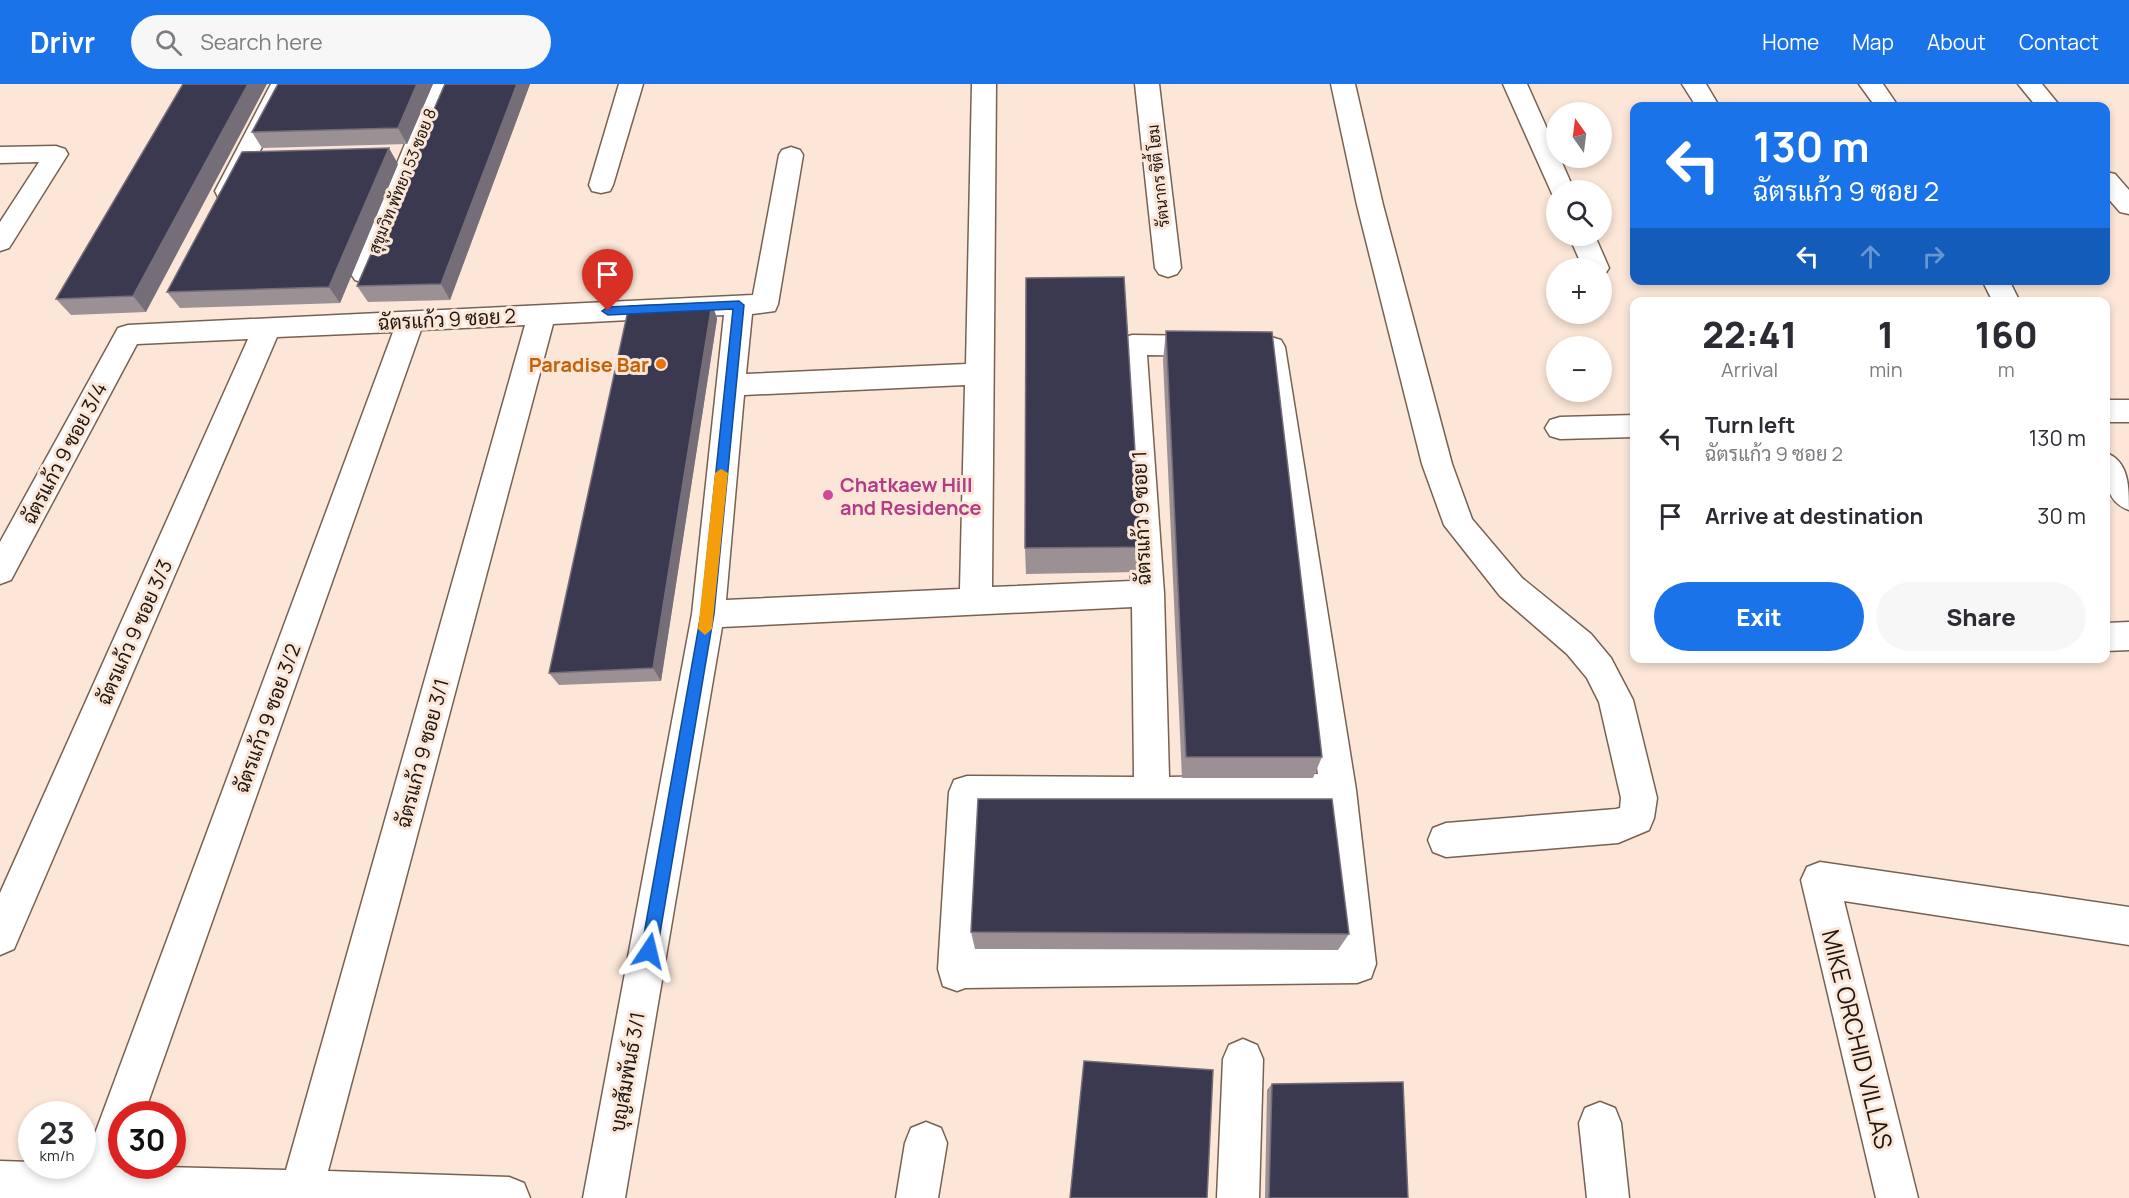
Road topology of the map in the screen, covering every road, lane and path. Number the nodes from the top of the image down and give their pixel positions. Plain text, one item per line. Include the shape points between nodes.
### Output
1 (283, 84) edge
2 (442, 84) edge
3 (631, 84) edge
4 (984, 84) edge
5 (1147, 84) edge
6 (1343, 84) edge
7 (1515, 84) edge
8 (1694, 84) edge
9 (1870, 84) edge
10 (2030, 84) edge
11 (1705, 102) edge
12 (1883, 102) edge
13 (2045, 102) edge
14 (0, 155) edge
15 (791, 155) dead end
16 (1558, 180) edge
17 (602, 185) dead end
18 (2110, 185) edge
19 (2129, 206) edge
20 (217, 209) edge
21 (0, 242) edge
22 (1168, 268) dead end
23 (362, 279) edge
24 (752, 304) junction
25 (542, 314) junction
26 (411, 321) junction
27 (267, 328) junction
28 (128, 335) joint
29 (980, 374) junction
30 (730, 385) junction
31 (2110, 411) edge
32 (2129, 411) edge
33 (1630, 426) edge
34 (1560, 428) dead end
35 (2110, 470) edge
36 (2129, 498) edge
37 (0, 571) edge
38 (1148, 593) junction
39 (976, 601) junction
40 (708, 614) junction
41 (2129, 636) edge
42 (2110, 637) edge
43 (1338, 790) junction
44 (1152, 794) junction
45 (1446, 840) dead end
46 (2129, 926) edge
47 (0, 936) edge
48 (1243, 1059) dead end
49 (127, 1101) edge
50 (1600, 1123) dead end
51 (926, 1143) dead end
52 (108, 1155) edge
53 (0, 1182) edge
54 (97, 1185) junction
55 (301, 1192) junction
56 (1901, 1197) edge
57 (509, 1198) edge
58 (604, 1198) edge
59 (917, 1198) edge
60 (1238, 1198) edge
61 (1608, 1198) edge

1 - 20 street via 255,159
2 - 23 street, สุขุมวิท พัทยา 53 ซอย 8 via 401,153
3 - 17 street
4 - 29 street
5 - 22 street, รัตนากร ซิตี้ โฮม
6 - 45 street via 1370,205 1435,453 1459,525 1511,587 1580,644 1599,668 1616,700 1639,798 1636,818 1618,826
7 - 16 street
8 - 11 street
9 - 12 street
10 - 13 street
14 - 21 street via 56,154
15 - 24 street, บุญสัมพันธ์ 3/1
18 - 19 street
24 - 25 street, ฉัตรแก้ว 9 ซอย 2
24 - 30 street, บุญสัมพันธ์ 3/1
25 - 26 street, ฉัตรแก้ว 9 ซอย 2
25 - 55 street, ฉัตรแก้ว 9 ซอย 3/1
26 - 27 street, ฉัตรแก้ว 9 ซอย 2
26 - 49 street, ฉัตรแก้ว 9 ซอย 3/2
27 - 28 street, ฉัตรแก้ว 9 ซอย 2
27 - 47 street, ฉัตรแก้ว 9 ซอย 3/3
28 - 37 street, ฉัตรแก้ว 9 ซอย 3/4
29 - 30 street
29 - 39 street
30 - 40 street, บุญสัมพันธ์ 3/1
31 - 32 street
33 - 34 street
35 - 36 street
38 - 39 street, ฉัตรแก้ว 9 ซอย 1
38 - 43 street, ฉัตรแก้ว 9 ซอย 1 via 1132,345 1272,347
38 - 44 street
39 - 40 street, ฉัตรแก้ว 9 ซอย 1
40 - 58 street, บุญสัมพันธ์ 3/1
41 - 42 street
43 - 44 street
43 - 44 street via 1357,964 957,970 967,792
46 - 56 street, MIKE ORCHID VILLAS via 1820,880
48 - 60 street
50 - 61 street
51 - 59 street
52 - 54 street, ฉัตรแก้ว 9 ซอย 3/2
53 - 54 street
54 - 55 street
55 - 57 street

